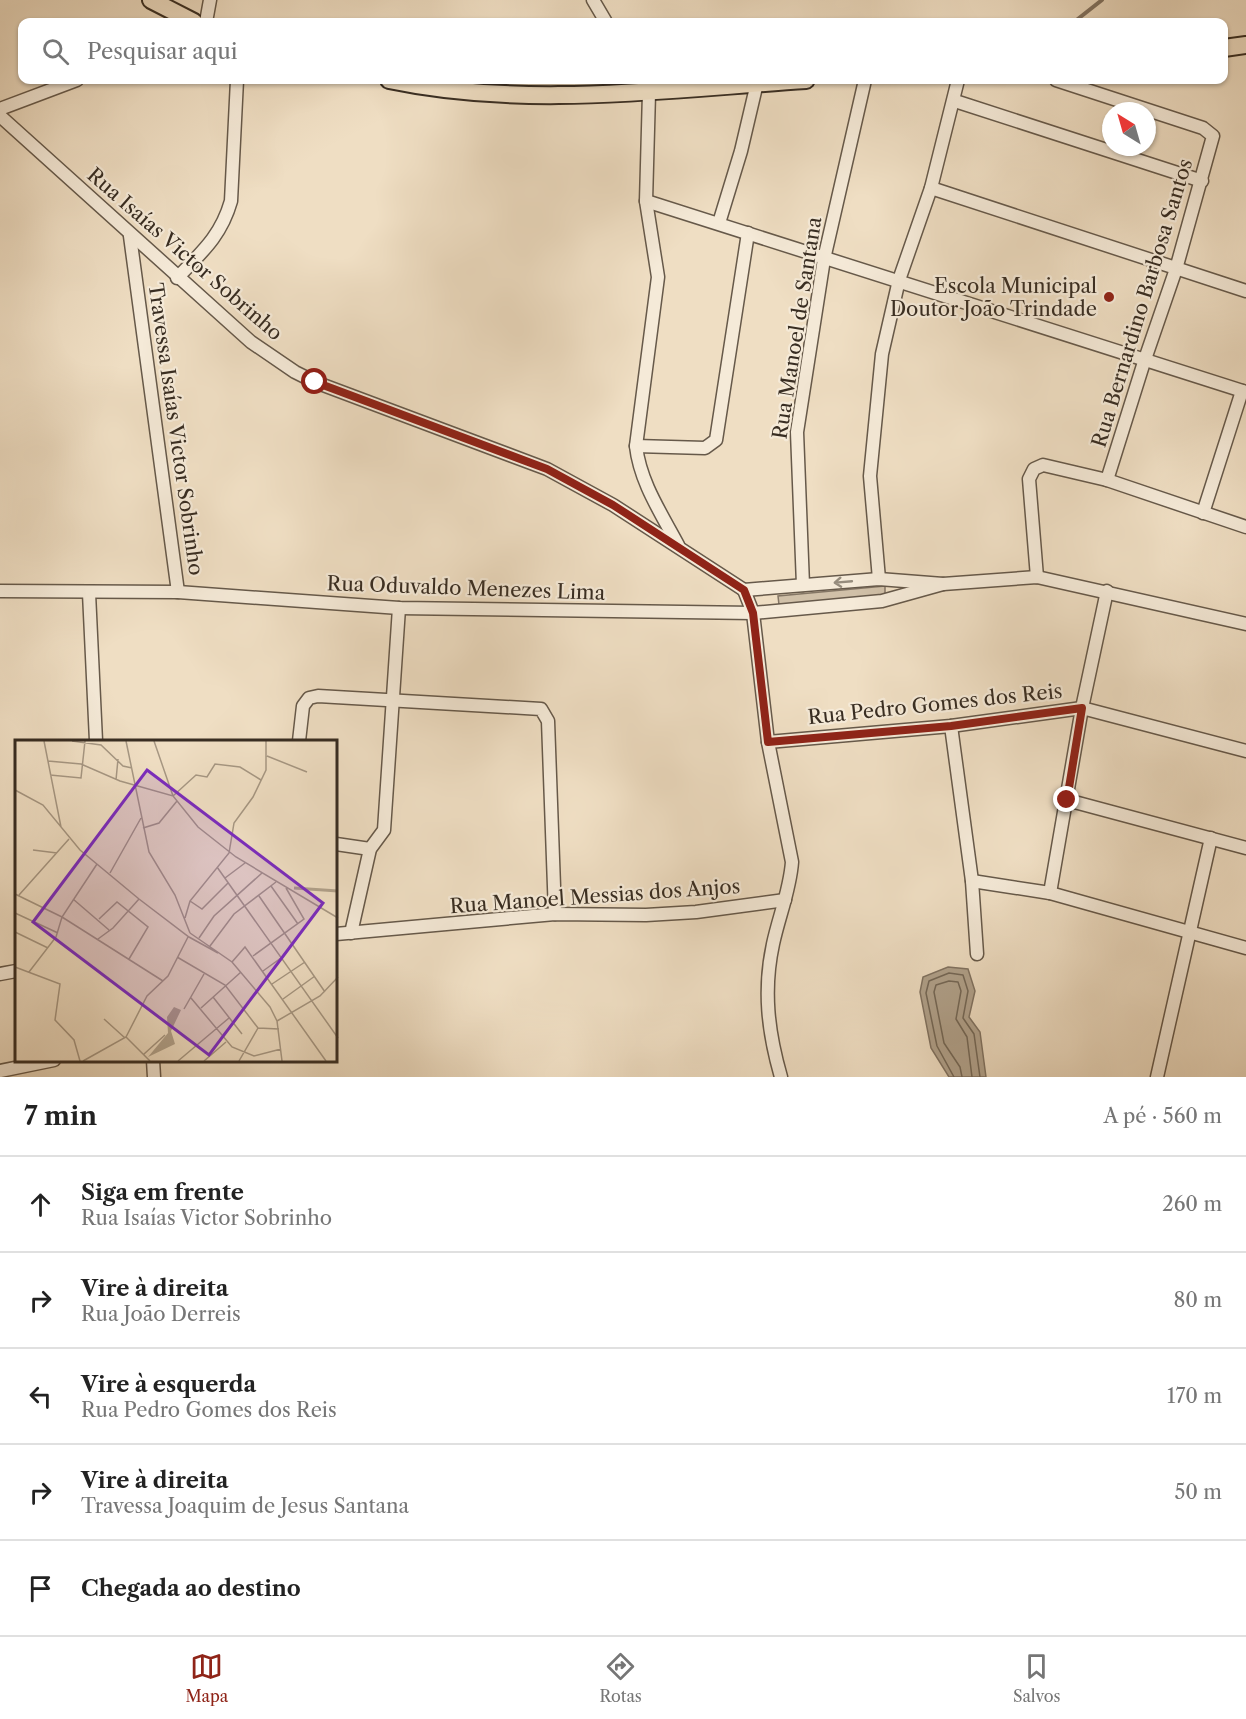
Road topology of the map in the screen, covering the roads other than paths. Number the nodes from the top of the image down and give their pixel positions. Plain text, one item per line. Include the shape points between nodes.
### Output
1 (151, 0) edge
2 (210, 0) edge
3 (593, 0) edge
4 (186, 18) edge
5 (207, 18) edge
6 (604, 18) edge
7 (1246, 45) edge
8 (1228, 47) edge
9 (66, 84) edge
10 (237, 84) edge
11 (410, 84) edge
12 (720, 84) edge
13 (757, 84) edge
14 (864, 84) edge
15 (957, 84) edge
16 (1068, 84) edge
17 (646, 86) edge
18 (955, 101) junction
19 (0, 109) edge
20 (0, 116) edge
21 (1202, 180) junction
22 (931, 188) junction
23 (646, 201) junction
24 (719, 223) junction
25 (748, 233) junction
26 (130, 236) junction
27 (824, 259) junction
28 (1176, 269) junction
29 (177, 278) junction
30 (899, 280) junction
31 (1246, 291) edge
32 (1144, 362) junction
33 (1244, 392) edge
34 (636, 446) junction
35 (1107, 480) junction
36 (1203, 513) junction
37 (1246, 526) edge
38 (679, 548) junction
39 (1037, 577) junction
40 (879, 579) junction
41 (943, 584) junction
42 (803, 585) junction
43 (744, 590) junction
44 (0, 591) edge
45 (1107, 591) junction
46 (178, 592) junction
47 (89, 593) junction
48 (399, 608) junction
49 (753, 613) junction
50 (1246, 624) edge
51 (392, 702) junction
52 (1082, 708) junction
53 (951, 726) junction
54 (96, 740) edge
55 (299, 740) edge
56 (768, 742) junction
57 (1246, 751) edge
58 (1067, 800) junction
59 (1211, 838) junction
60 (338, 844) edge
61 (1246, 848) edge
62 (370, 849) junction
63 (972, 881) junction
64 (1050, 893) junction
65 (785, 900) junction
66 (555, 914) junction
67 (1189, 930) junction
68 (351, 933) junction
69 (338, 934) edge
70 (1246, 948) edge
71 (977, 954) dead end
72 (15, 971) edge
73 (0, 974) edge
74 (44, 1062) edge
75 (153, 1062) edge
76 (0, 1071) edge
77 (154, 1077) edge
78 (782, 1077) edge
79 (1157, 1077) edge

1 - 4 main road
2 - 5 street
3 - 6 street
7 - 8 main road
9 - 19 street
10 - 29 street via 227,216 216,238
11 - 17 main road via 506,94
12 - 17 main road
13 - 24 street
14 - 27 street, Rua Manoel de Santana
15 - 18 street
16 - 21 street, Rua Bernardino Barbosa Santos via 1203,128 1213,136
17 - 23 street
18 - 21 street
18 - 22 street
20 - 26 street, Rua Isaías Victor Sobrinho
21 - 28 street, Rua Bernardino Barbosa Santos
22 - 28 street
22 - 30 street
23 - 24 street
23 - 34 street via 658,277
24 - 25 street
25 - 27 street
25 - 34 street via 716,440 705,448
26 - 29 street, Rua Isaías Victor Sobrinho
26 - 46 street, Travessa Isaías Victor Sobrinho
27 - 30 street
27 - 42 street, Rua Manoel de Santana via 797,432
28 - 31 street
28 - 32 street, Rua Bernardino Barbosa Santos
29 - 38 street, Rua Isaías Victor Sobrinho via 251,342 295,372 547,469 613,505
30 - 32 street
30 - 40 street via 882,354 873,431 870,499
32 - 33 street
32 - 35 street, Rua Bernardino Barbosa Santos
33 - 36 street
34 - 38 street via 642,475
35 - 36 street
35 - 39 street via 1043,465 1031,473
36 - 37 street
38 - 43 street, Rua Isaías Victor Sobrinho
39 - 41 street
39 - 45 street
40 - 41 street
40 -> 42 street
41 - 49 street, Rua Oduvaldo Menezes Lima via 882,601
42 - 43 street
43 - 49 street
44 - 47 street, Rua Oduvaldo Menezes Lima
45 - 50 street
45 - 52 street
46 - 47 street, Rua Oduvaldo Menezes Lima
46 - 48 street, Rua Oduvaldo Menezes Lima
47 - 54 street
48 - 49 street, Rua Oduvaldo Menezes Lima
48 - 51 street
49 - 56 street
51 - 55 street via 309,698 303,706
51 - 62 street via 384,830
51 - 66 street via 536,707 544,712 548,721
52 - 53 street, Rua Pedro Gomes dos Reis
52 - 57 street, Rua Pedro Gomes dos Reis
52 - 58 street
53 - 56 street, Rua Pedro Gomes dos Reis
53 - 63 street
56 - 65 street via 792,862
58 - 59 street
58 - 64 street
59 - 61 street
59 - 67 street
60 - 62 street
62 - 68 street
63 - 64 street
63 - 71 street
64 - 67 street
65 - 66 street, Rua Manoel Messias dos Anjos via 696,912
65 - 78 street via 773,943 767,990 767,1022
66 - 68 street, Rua Manoel Messias dos Anjos
67 - 70 street
67 - 79 street
68 - 69 street, Rua Manoel Messias dos Anjos
72 - 73 street
74 - 76 street
75 - 77 street

